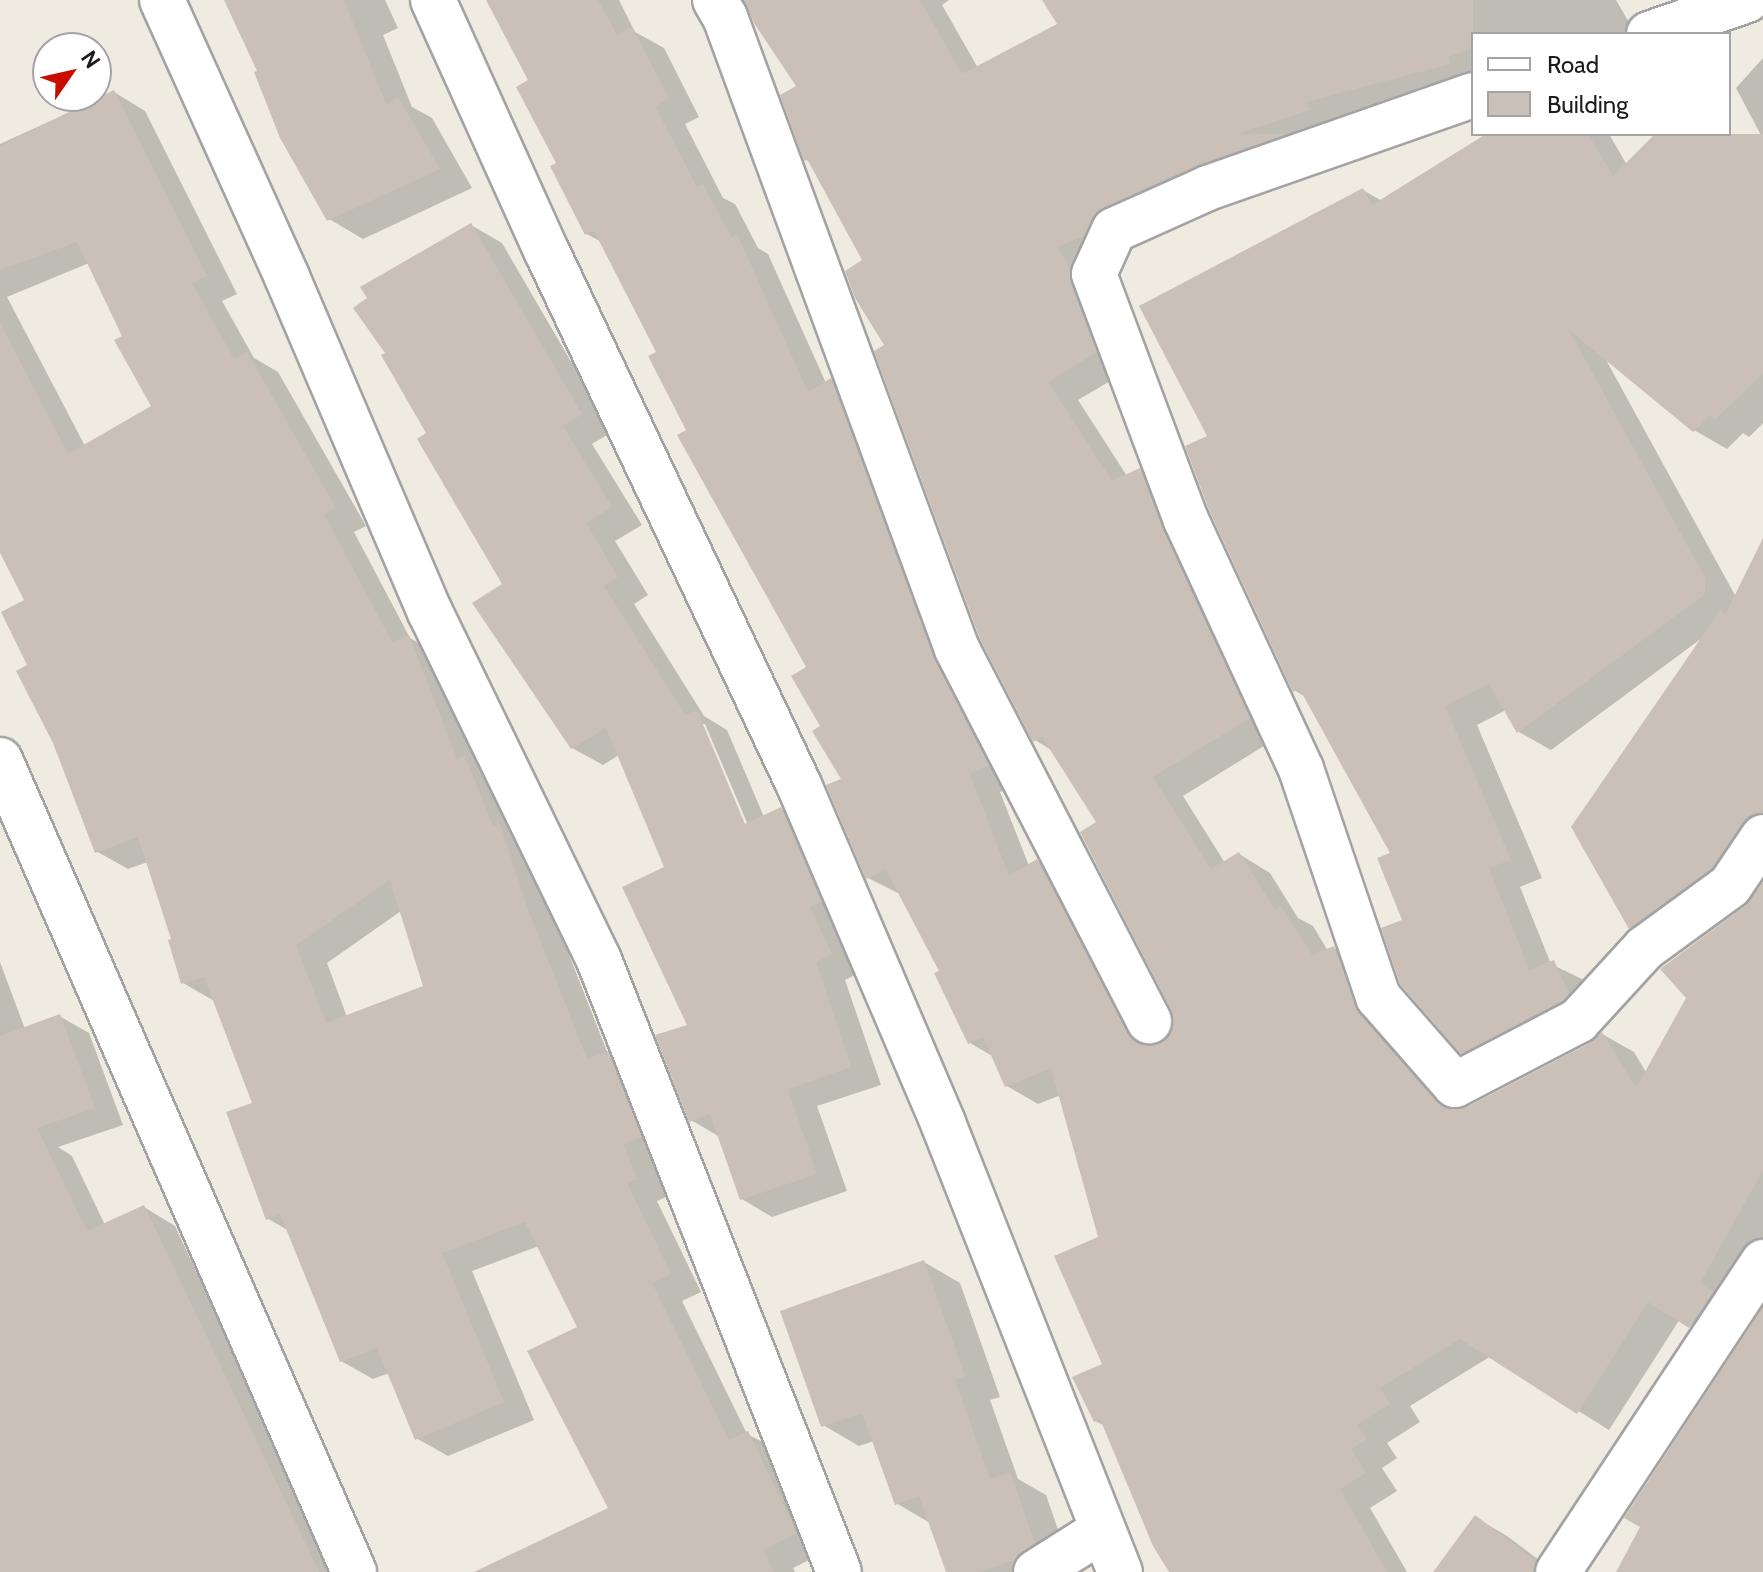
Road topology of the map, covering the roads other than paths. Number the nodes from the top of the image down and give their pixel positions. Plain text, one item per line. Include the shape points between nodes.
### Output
1 (162, 0) edge
2 (433, 0) edge
3 (715, 0) edge
4 (1747, 0) edge
5 (1655, 32) edge
6 (1471, 96) edge
7 (0, 760) edge
8 (1763, 837) edge
9 (1149, 1021) dead end
10 (1763, 1262) edge
11 (1101, 1531) junction
12 (354, 1572) edge
13 (839, 1572) edge
14 (1036, 1572) edge
15 (1120, 1572) edge
16 (1558, 1572) edge

1 - 13 street via 430,612 599,960
2 - 11 street via 799,785 943,1123
3 - 9 street via 957,649
4 - 5 street
6 - 8 street via 1208,188 1114,230 1094,274 1186,520 1301,769 1378,997 1455,1085 1578,1021 1645,948 1730,886
7 - 12 street
10 - 16 street
11 - 14 street
11 - 15 street

